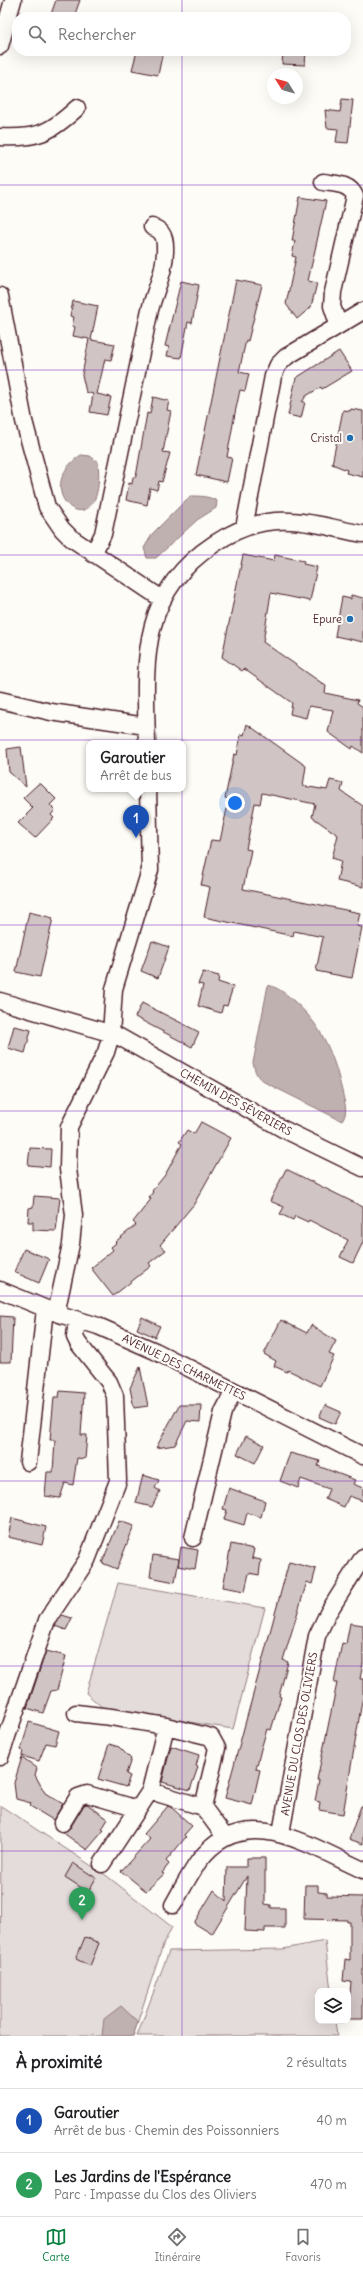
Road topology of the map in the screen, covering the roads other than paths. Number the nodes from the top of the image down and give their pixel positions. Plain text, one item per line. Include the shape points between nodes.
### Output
1 (13, 0) edge
2 (0, 46) edge
3 (77, 108) dead end
4 (0, 137) edge
5 (323, 182) dead end
6 (152, 227) dead end
7 (0, 296) edge
8 (363, 311) edge
9 (338, 324) junction
10 (5, 356) edge
11 (244, 528) junction
12 (363, 534) edge
13 (94, 554) junction
14 (162, 599) junction
15 (0, 700) edge
16 (146, 726) junction
17 (146, 740) edge
18 (148, 792) edge
19 (0, 1001) edge
20 (111, 1035) junction
21 (363, 1168) edge
22 (0, 1290) edge
23 (52, 1311) junction
24 (77, 1319) junction
25 (234, 1391) junction
26 (363, 1456) edge
27 (28, 1462) dead end
28 (193, 1538) dead end
29 (363, 1557) edge
30 (76, 1713) dead end
31 (166, 1726) junction
32 (0, 1757) edge
33 (150, 1791) junction
34 (203, 1807) junction
35 (138, 1809) junction
36 (62, 1823) dead end
37 (281, 1833) junction
38 (225, 1837) junction
39 (102, 1864) dead end
40 (363, 1870) edge
41 (173, 1905) dead end

1 - 2 street
3 - 4 street via 62,122 38,135 24,138
5 - 9 street via 344,185 352,190 355,196 333,292 332,306
6 - 13 street via 163,234 164,268 150,308 103,534
7 - 10 street
8 - 9 street
9 - 11 street via 286,357 276,370
10 - 13 street via 47,507 62,529
11 - 12 street via 270,522 292,521
11 - 14 street via 203,551 188,565
13 - 14 street
14 - 16 street via 155,613 148,645
15 - 16 street via 51,712
16 - 17 street
18 - 20 street via 150,870 114,989
19 - 20 street, CHEMIN DES SÉVERIERS
20 - 21 street, CHEMIN DES SÉVERIERS via 283,1129
20 - 23 street via 106,1052 69,1127 68,1169 74,1215 71,1244 58,1304
22 - 23 street, AVENUE DES CHARMETTES
23 - 24 street, AVENUE DES CHARMETTES
23 - 27 street
24 - 25 street, AVENUE DES CHARMETTES via 155,1351
24 - 32 street via 75,1337 109,1382 115,1396 118,1482 87,1560 47,1620
25 - 26 street, AVENUE DES CHARMETTES
25 - 28 street via 223,1412
29 - 37 street, AVENUE DU CLOS DES OLIVIERS via 328,1613 317,1636
30 - 31 street
31 - 33 street
31 - 34 street via 211,1737 216,1742 218,1748
33 - 34 street
33 - 35 street
34 - 38 street
35 - 36 street via 87,1794 78,1797
35 - 39 street
37 - 38 street via 252,1830
37 - 40 street
38 - 41 street via 200,1861

